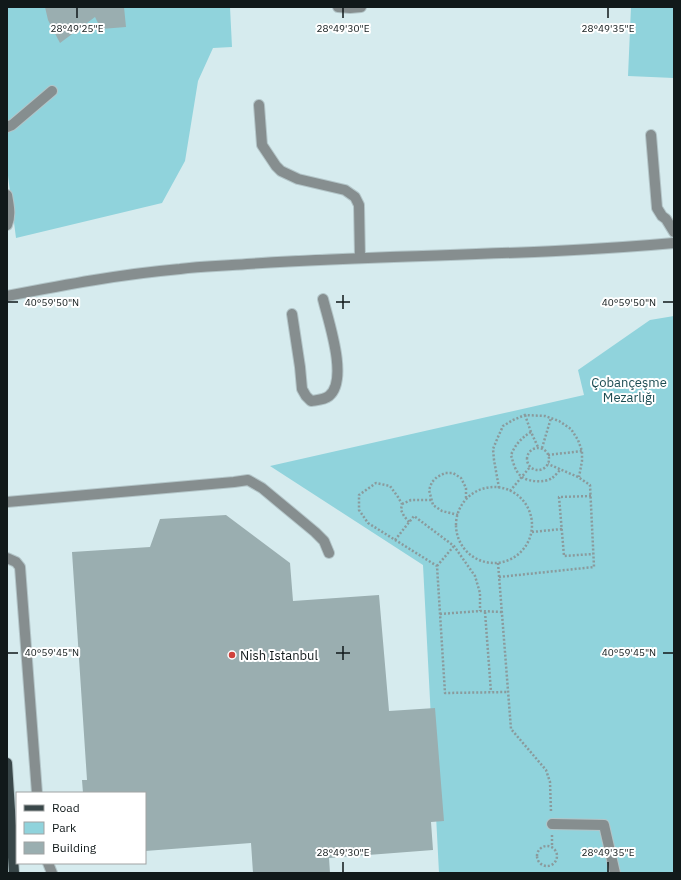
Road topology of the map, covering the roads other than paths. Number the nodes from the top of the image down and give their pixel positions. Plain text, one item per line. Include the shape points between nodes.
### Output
1 (338, 7) edge
2 (360, 7) edge
3 (52, 91) dead end
4 (259, 105) dead end
5 (7, 127) edge
6 (651, 135) dead end
7 (7, 196) edge
8 (7, 225) edge
9 (674, 232) edge
10 (674, 244) edge
11 (360, 258) junction
12 (7, 296) edge
13 (323, 299) dead end
14 (292, 314) dead end
15 (7, 502) edge
16 (329, 552) dead end
17 (7, 558) edge
18 (7, 764) edge
19 (37, 792) edge
20 (552, 824) road end
21 (15, 860) edge
22 (14, 873) edge
23 (615, 873) edge

1 - 2 street
3 - 5 street
4 - 11 street via 262,145 281,172 345,190 356,198 359,205
6 - 9 street via 657,208
7 - 8 street via 10,211
10 - 11 street
11 - 12 street via 180,269 87,281
13 - 14 street via 338,372 334,389 329,396 321,400 311,401 302,389
15 - 16 street via 248,480 262,488 315,532 324,541
17 - 19 street via 20,567
18 - 21 main road
20 - 23 street via 604,825
21 - 22 main road

